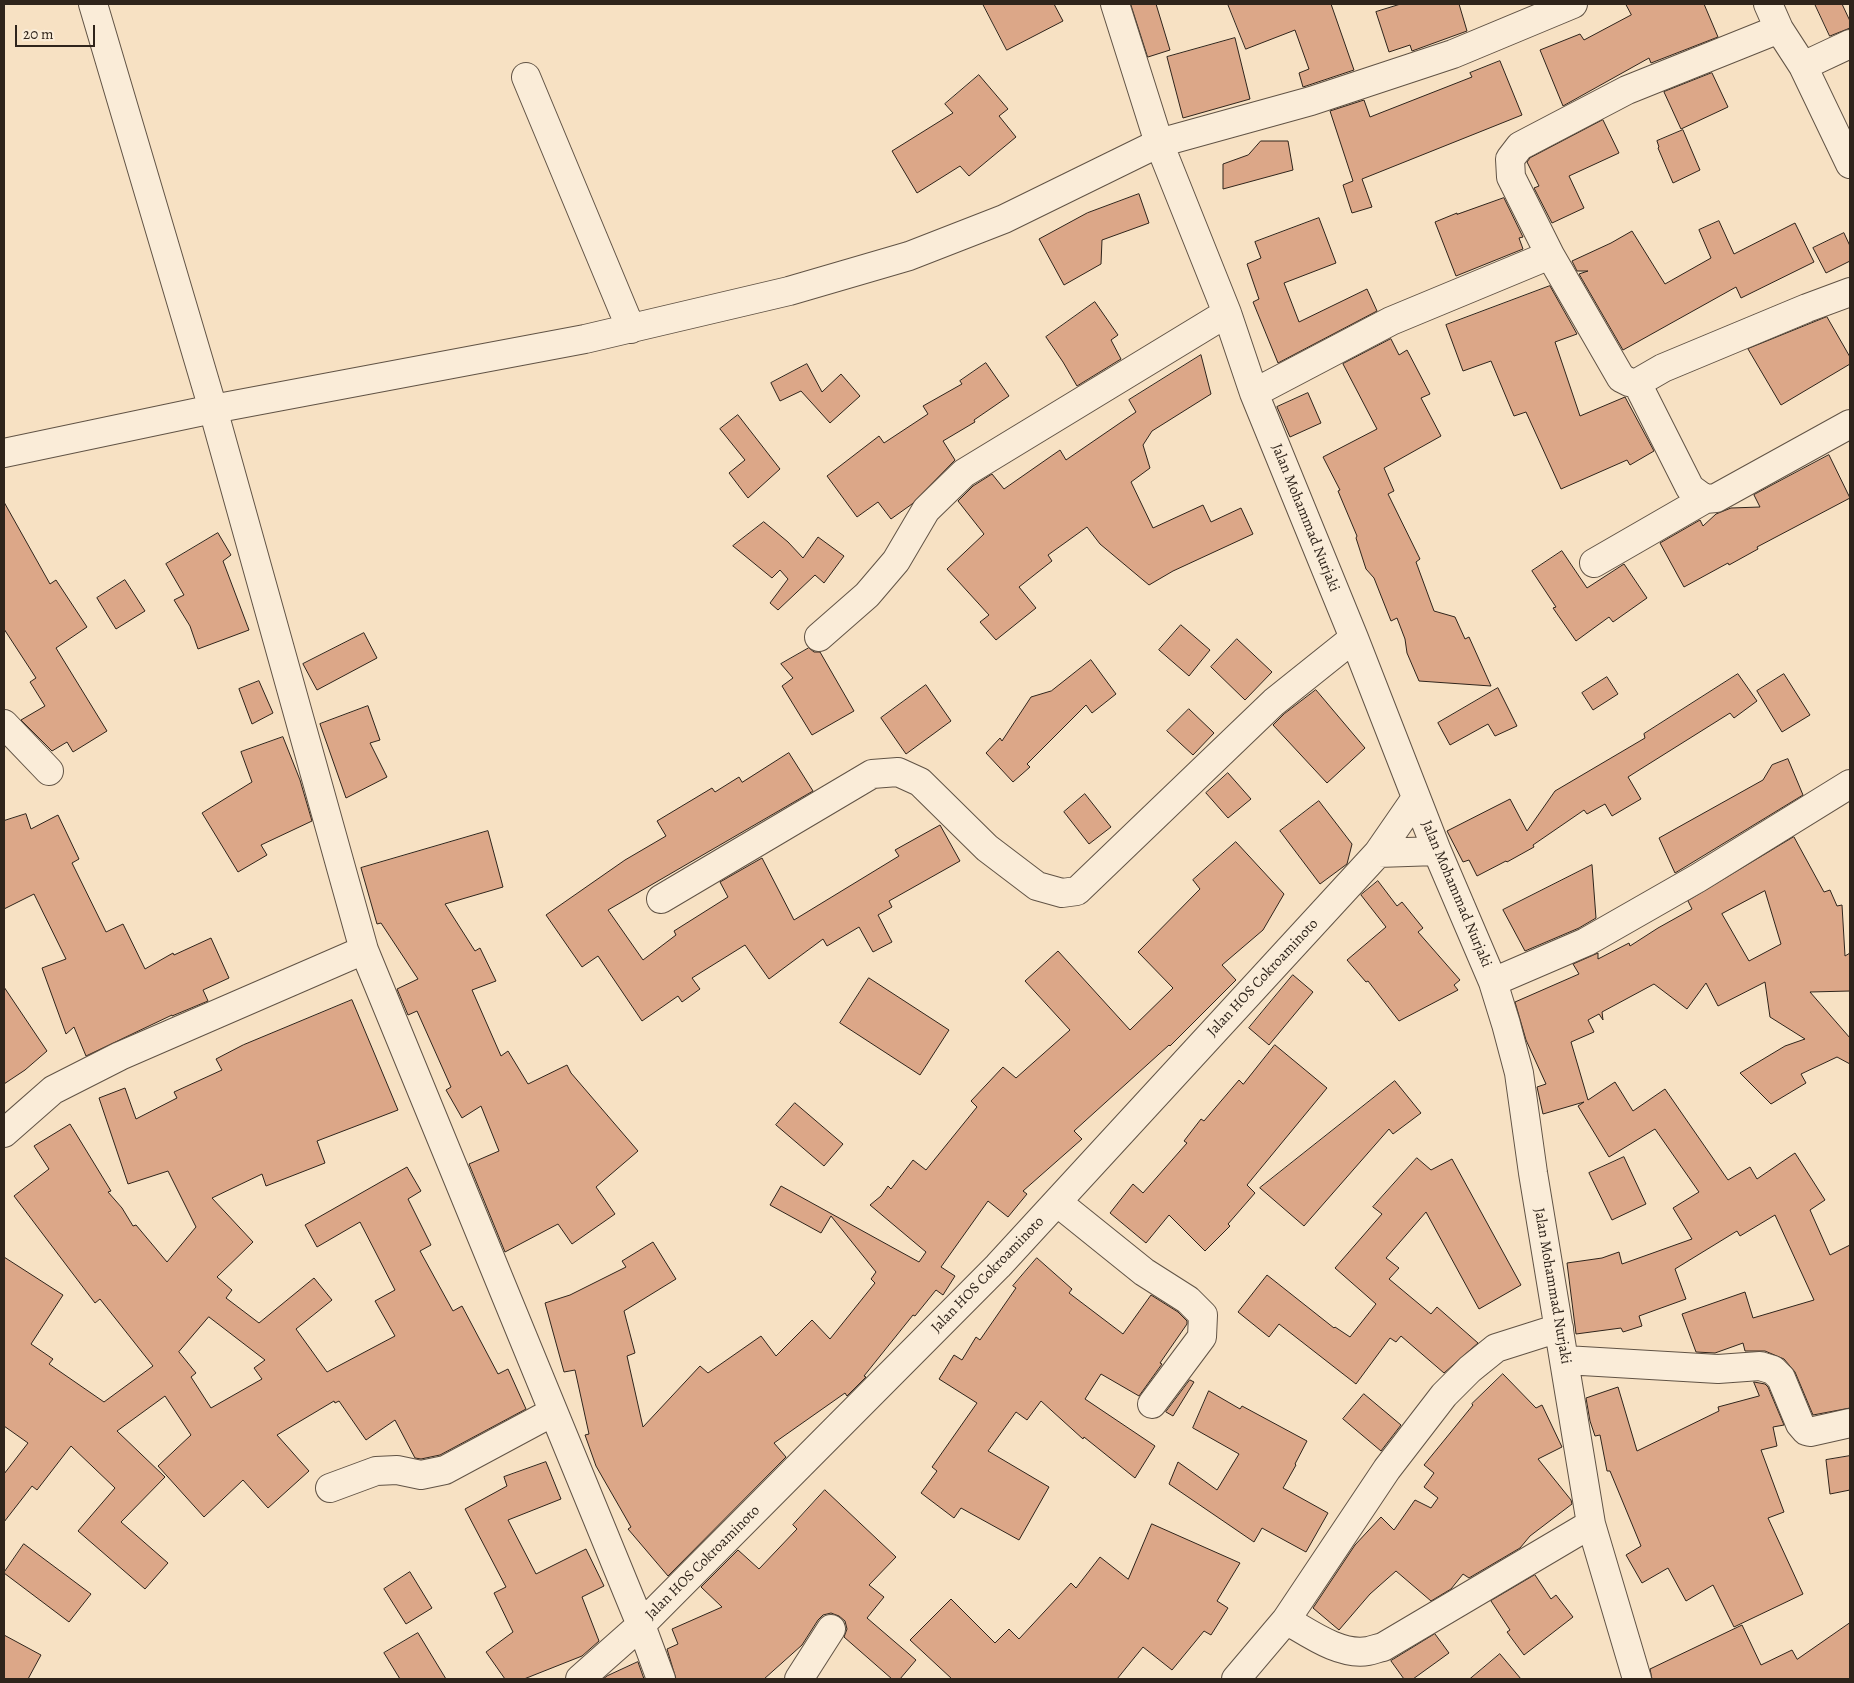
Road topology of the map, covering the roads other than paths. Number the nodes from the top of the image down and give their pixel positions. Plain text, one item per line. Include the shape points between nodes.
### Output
1 (93, 4) edge
2 (1115, 4) edge
3 (1573, 4) edge
4 (1768, 4) edge
5 (1779, 29) junction
6 (1850, 44) edge
7 (1803, 66) junction
8 (526, 77) dead end
9 (1159, 143) junction
10 (1850, 164) edge
11 (1550, 256) junction
12 (1850, 292) edge
13 (1227, 313) junction
14 (631, 329) junction
15 (1638, 383) junction
16 (1254, 393) junction
17 (213, 408) junction
18 (1850, 424) edge
19 (4, 453) edge
20 (1705, 499) junction
21 (1594, 563) dead end
22 (819, 637) dead end
23 (1354, 638) junction
24 (4, 724) edge
25 (49, 771) dead end
26 (1850, 784) edge
27 (1416, 798) junction
28 (1437, 851) junction
29 (1378, 853) junction
30 (661, 899) dead end
31 (364, 950) junction
32 (1493, 982) junction
33 (4, 1133) edge
34 (1058, 1202) junction
35 (1558, 1328) junction
36 (1564, 1360) junction
37 (1152, 1404) dead end
38 (552, 1412) junction
39 (1850, 1423) edge
40 (330, 1488) dead end
41 (1591, 1524) junction
42 (1286, 1620) junction
43 (641, 1625) junction
44 (831, 1629) dead end
45 (580, 1679) edge
46 (661, 1679) edge
47 (799, 1679) edge
48 (1236, 1679) edge
49 (1637, 1679) edge

1 - 17 street
2 - 9 street, Jalan Mohammad Nurjaki
3 - 9 street via 1453,54 1310,101
4 - 5 street
5 - 7 street
5 - 11 street via 1627,90 1520,146 1510,159 1512,177
6 - 7 street
7 - 10 street
8 - 14 street
9 - 13 street, Jalan Mohammad Nurjaki
9 - 14 street via 1004,219 909,256 789,291
11 - 15 street via 1621,378
11 - 16 street via 1391,321
12 - 15 street via 1663,368
13 - 16 street, Jalan Mohammad Nurjaki
13 - 22 street via 964,473 926,510 896,561 867,595
14 - 17 street
15 - 20 street via 1690,488
16 - 23 street, Jalan Mohammad Nurjaki
17 - 19 street
17 - 31 street
18 - 20 street via 1716,498
20 - 21 street
23 - 27 street, Jalan Mohammad Nurjaki
23 - 30 street via 1274,702 1077,891 1062,894 1038,886 987,848 920,782 898,772 872,774
24 - 25 street
26 - 32 street via 1698,878 1586,942
27 - 28 street, Jalan Mohammad Nurjaki
27 - 29 street, Jalan HOS Cokroaminoto
28 - 29 street
28 - 32 street, Jalan Mohammad Nurjaki
29 - 34 street, Jalan HOS Cokroaminoto
31 - 33 street via 120,1056 53,1090
31 - 38 street
32 - 35 street, Jalan Mohammad Nurjaki via 1519,1073
34 - 37 street via 1144,1272 1188,1300 1203,1315 1202,1337
34 - 43 street, Jalan HOS Cokroaminoto
35 - 36 street, Jalan Mohammad Nurjaki
35 - 42 street via 1496,1348 1444,1395 1387,1469
36 - 39 street via 1718,1369 1760,1366 1773,1370 1781,1378 1806,1431
36 - 41 street, Jalan Mohammad Nurjaki
38 - 40 street via 445,1470 421,1475 397,1470 376,1471
38 - 43 street
41 - 42 street via 1383,1647 1354,1652 1331,1645
41 - 49 street, Jalan Mohammad Nurjaki
42 - 48 street
43 - 45 street, Jalan HOS Cokroaminoto
43 - 46 street
44 - 47 street

